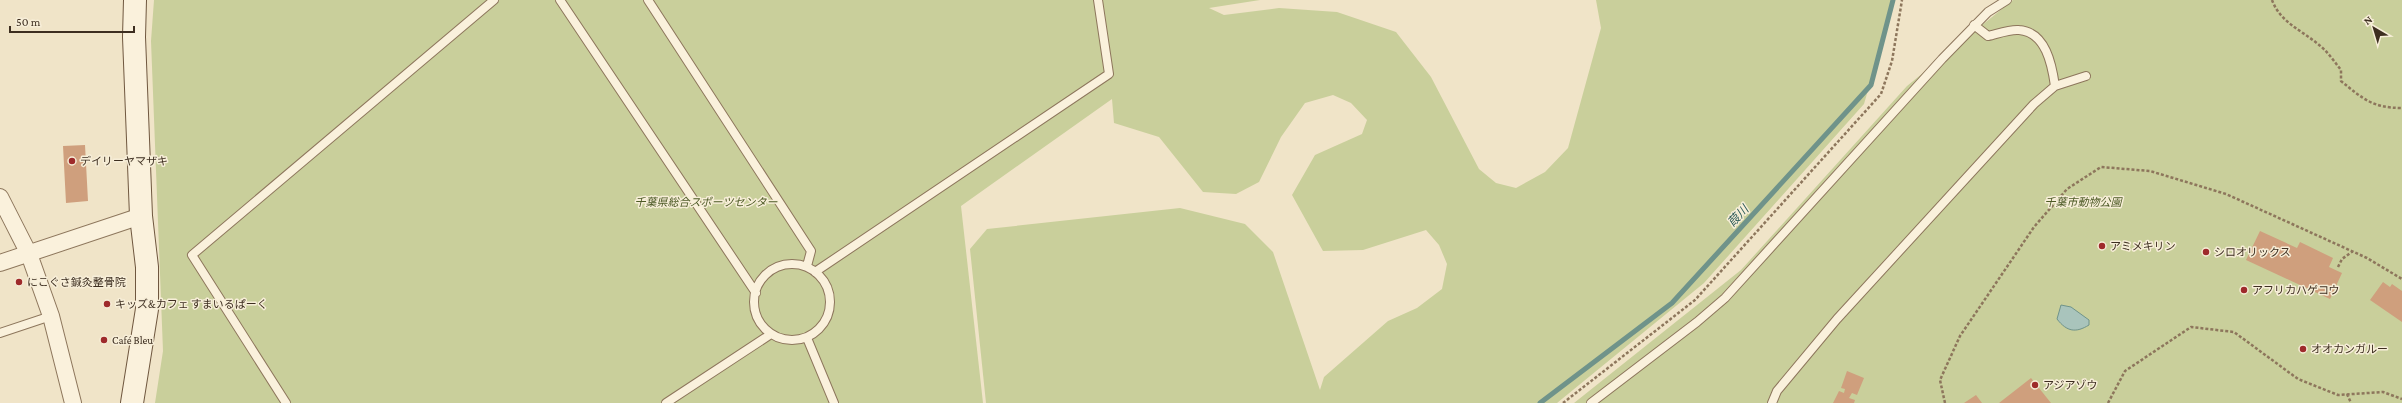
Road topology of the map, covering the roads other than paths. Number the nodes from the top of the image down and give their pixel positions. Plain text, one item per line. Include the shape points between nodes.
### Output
1 (135, 0) edge
2 (494, 0) edge
3 (560, 0) edge
4 (648, 0) edge
5 (1098, 0) edge
6 (2007, 0) edge
7 (1974, 25) junction
8 (2086, 76) dead end
9 (2055, 86) junction
10 (0, 197) edge
11 (141, 216) junction
12 (29, 254) junction
13 (0, 263) edge
14 (807, 266) junction
15 (815, 272) junction
16 (756, 293) junction
17 (51, 316) junction
18 (0, 333) edge
19 (771, 334) junction
20 (807, 338) junction
21 (73, 403) edge
22 (132, 403) edge
23 (286, 403) edge
24 (666, 403) edge
25 (834, 403) edge
26 (1591, 403) edge
27 (1772, 403) edge

1 - 11 street via 134,37
2 - 23 lane via 192,255
3 - 16 lane
4 - 14 lane via 811,251
5 - 15 lane via 1109,74
6 - 7 lane
7 - 9 lane via 1988,36 2019,29 2034,35 2047,51
7 - 26 lane via 1725,298 1698,322
8 - 9 lane
9 - 27 lane via 2034,104 1837,319 1778,391
10 - 12 street
11 - 12 street
11 - 22 street via 147,267 147,309
12 - 13 street
12 - 17 street
14 - 15 lane
14 - 16 lane via 787,264 773,269 763,277
15 - 20 lane via 828,286 831,296 829,314 823,325
16 - 19 lane via 754,298 757,318
17 - 18 lane
17 - 21 street
19 - 20 lane via 785,340
19 - 24 lane
20 - 25 lane

